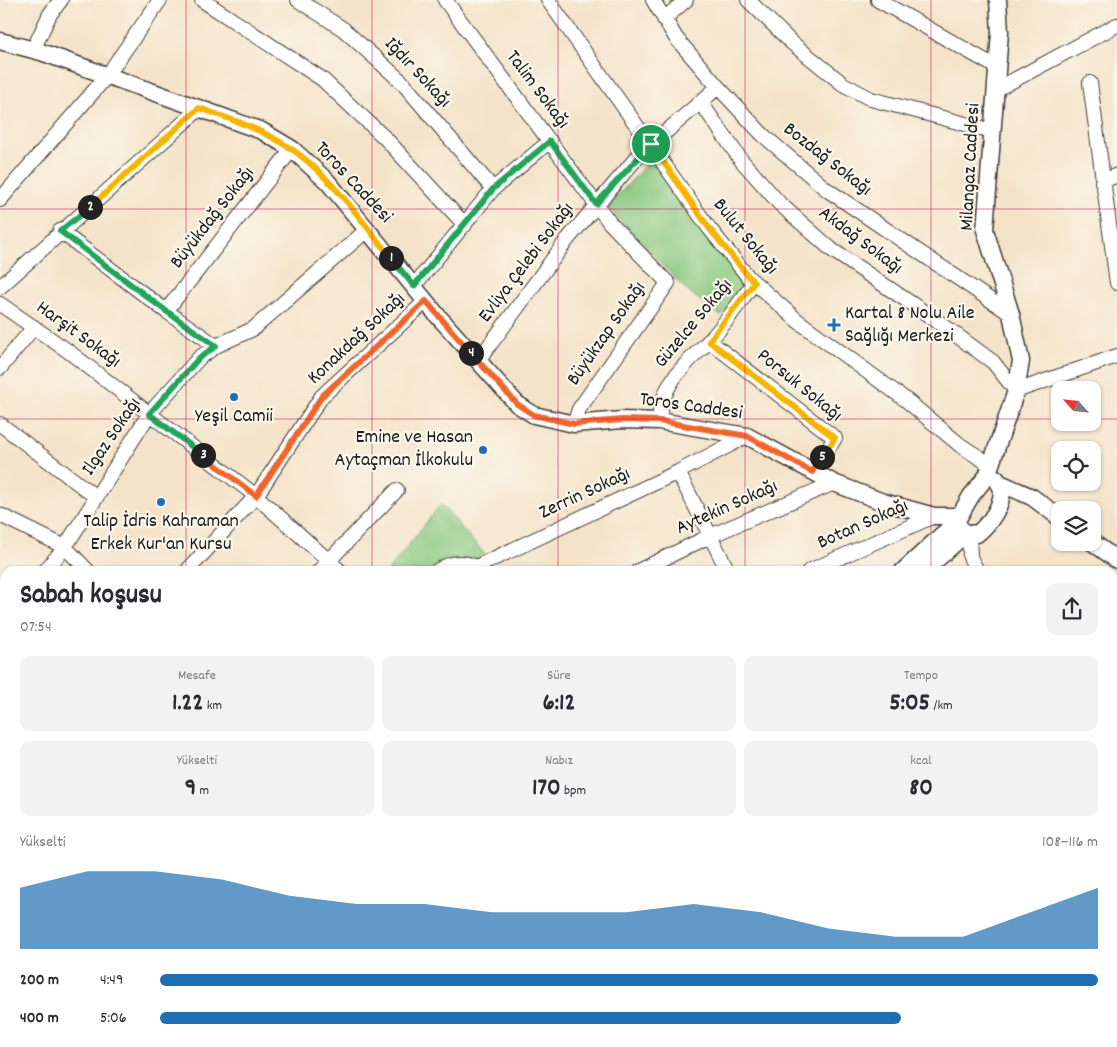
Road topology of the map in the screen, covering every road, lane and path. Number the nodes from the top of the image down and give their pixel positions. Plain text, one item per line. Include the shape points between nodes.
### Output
1 (61, 0) edge
2 (160, 0) edge
3 (202, 0) edge
4 (298, 0) edge
5 (445, 0) edge
6 (548, 0) edge
7 (653, 0) edge
8 (686, 0) edge
9 (748, 0) edge
10 (878, 0) edge
11 (998, 0) edge
12 (664, 19) junction
13 (1117, 26) edge
14 (2, 44) edge
15 (33, 50) junction
16 (998, 68) junction
17 (106, 77) junction
18 (1090, 82) dead end
19 (718, 87) junction
20 (997, 89) junction
21 (699, 104) junction
22 (199, 108) junction
23 (992, 132) junction
24 (550, 141) junction
25 (651, 144) junction
26 (292, 149) junction
27 (1117, 175) edge
28 (1102, 182) junction
29 (493, 189) junction
30 (0, 200) edge
31 (596, 204) junction
32 (464, 225) junction
33 (368, 229) junction
34 (60, 231) junction
35 (754, 283) junction
36 (1117, 283) edge
37 (414, 286) junction
38 (0, 287) edge
39 (426, 301) junction
40 (0, 304) edge
41 (166, 311) junction
42 (1011, 314) junction
43 (34, 327) junction
44 (709, 341) junction
45 (216, 346) junction
46 (1117, 356) edge
47 (478, 361) junction
48 (0, 368) edge
49 (1016, 391) junction
50 (149, 414) junction
51 (659, 421) junction
52 (0, 424) edge
53 (574, 424) junction
54 (747, 436) junction
55 (678, 472) junction
56 (812, 472) junction
57 (995, 480) junction
58 (834, 483) junction
59 (397, 490) dead end
60 (256, 496) junction
61 (96, 497) junction
62 (1051, 511) edge
63 (0, 515) edge
64 (934, 516) junction
65 (963, 526) junction
66 (710, 536) junction
67 (65, 547) junction
68 (1101, 548) edge
69 (1117, 560) edge
70 (329, 561) junction
71 (49, 566) edge
72 (83, 566) edge
73 (191, 566) edge
74 (324, 566) edge
75 (334, 566) edge
76 (444, 566) edge
77 (473, 566) edge
78 (484, 566) edge
79 (648, 566) edge
80 (725, 566) edge
81 (820, 566) edge
82 (910, 566) edge
83 (928, 566) edge
84 (974, 566) edge

1 - 15 street via 50,14
2 - 17 street
3 - 32 street via 322,79 386,139
4 - 29 street, Iğdır Sokağı via 343,29 395,76
5 - 24 street, Talim Sokağı
6 - 25 street, Bulut Sokağı
7 - 12 street, Bozdağ Sokağı
8 - 12 street
9 - 23 street via 792,43 844,84 871,99
10 - 16 street
11 - 16 street, Milangaz Caddesi
12 - 19 street, Bozdağ Sokağı
13 - 20 street
14 - 15 street, Toros Caddesi
15 - 17 street, Toros Caddesi
16 - 20 street, Milangaz Caddesi
17 - 22 street, Toros Caddesi
17 - 30 street
18 - 28 street
19 - 21 street, Evliya Çelebi Sokağı
19 - 42 street, Bozdağ Sokağı via 763,135 826,189
20 - 23 street, Milangaz Caddesi
21 - 25 street, Evliya Çelebi Sokağı
21 - 49 street, Akdağ Sokağı via 780,204 832,250 993,362
22 - 26 street, Toros Caddesi via 262,131
22 - 34 street
23 - 42 street, Milangaz Caddesi via 985,230
24 - 29 street
24 - 31 street, Talim Sokağı
25 - 31 street, Evliya Çelebi Sokağı
25 - 35 street, Bulut Sokağı via 709,228
26 - 33 street, Toros Caddesi via 328,182
26 - 41 street, Büyükdağ Sokağı
27 - 28 street
28 - 36 street
29 - 32 street
31 - 47 street, Evliya Çelebi Sokağı
31 - 53 street, Büyükzap Sokağı via 668,283 579,409
32 - 37 street
33 - 37 street, Toros Caddesi
33 - 45 street, Ilgaz Sokağı via 253,328
34 - 38 street
34 - 41 street
35 - 44 street, Güzelce Sokağı
35 - 57 street, Bulut Sokağı via 798,321 906,400 960,445
37 - 39 street, Toros Caddesi
39 - 47 street, Toros Caddesi
39 - 60 street, Konakdağ Sokağı via 322,396
40 - 43 street, Harşit Sokağı
41 - 45 street
42 - 49 street, Milangaz Caddesi via 1021,361
43 - 48 street
43 - 50 street, Harşit Sokağı
44 - 51 street, Güzelce Sokağı via 668,386 660,402
44 - 56 street, Porsuk Sokağı via 835,438
45 - 50 street, Ilgaz Sokağı via 199,358
46 - 49 street
47 - 53 street, Toros Caddesi via 517,404 534,415
49 - 57 street, Milangaz Caddesi
50 - 60 street, Harşit Sokağı
50 - 61 street, Ilgaz Sokağı
51 - 53 street, Toros Caddesi
51 - 54 street, Toros Caddesi
52 - 61 street
54 - 55 street, Zerrin Sokağı
54 - 56 street, Toros Caddesi
55 - 66 street
55 - 78 street, Zerrin Sokağı
56 - 58 street, Toros Caddesi
57 - 62 street via 1032,497
57 - 65 street
57 - 65 street via 995,513 977,534
58 - 64 street, Toros Caddesi
58 - 66 street, Aytekin Sokağı
59 - 70 street
60 - 70 street, Harşit Sokağı
60 - 73 street, Konakdağ Sokağı
61 - 67 street, Ilgaz Sokağı
63 - 67 street
64 - 65 street, Toros Caddesi
64 - 81 street, Botan Sokağı
65 - 82 street
65 - 83 street
65 - 84 street
66 - 79 street, Aytekin Sokağı
66 - 80 street
67 - 71 street, Ilgaz Sokağı
67 - 72 street
68 - 69 street
70 - 74 street
70 - 75 street, Harşit Sokağı
76 - 77 street, Zerrin Sokağı via 466,562

